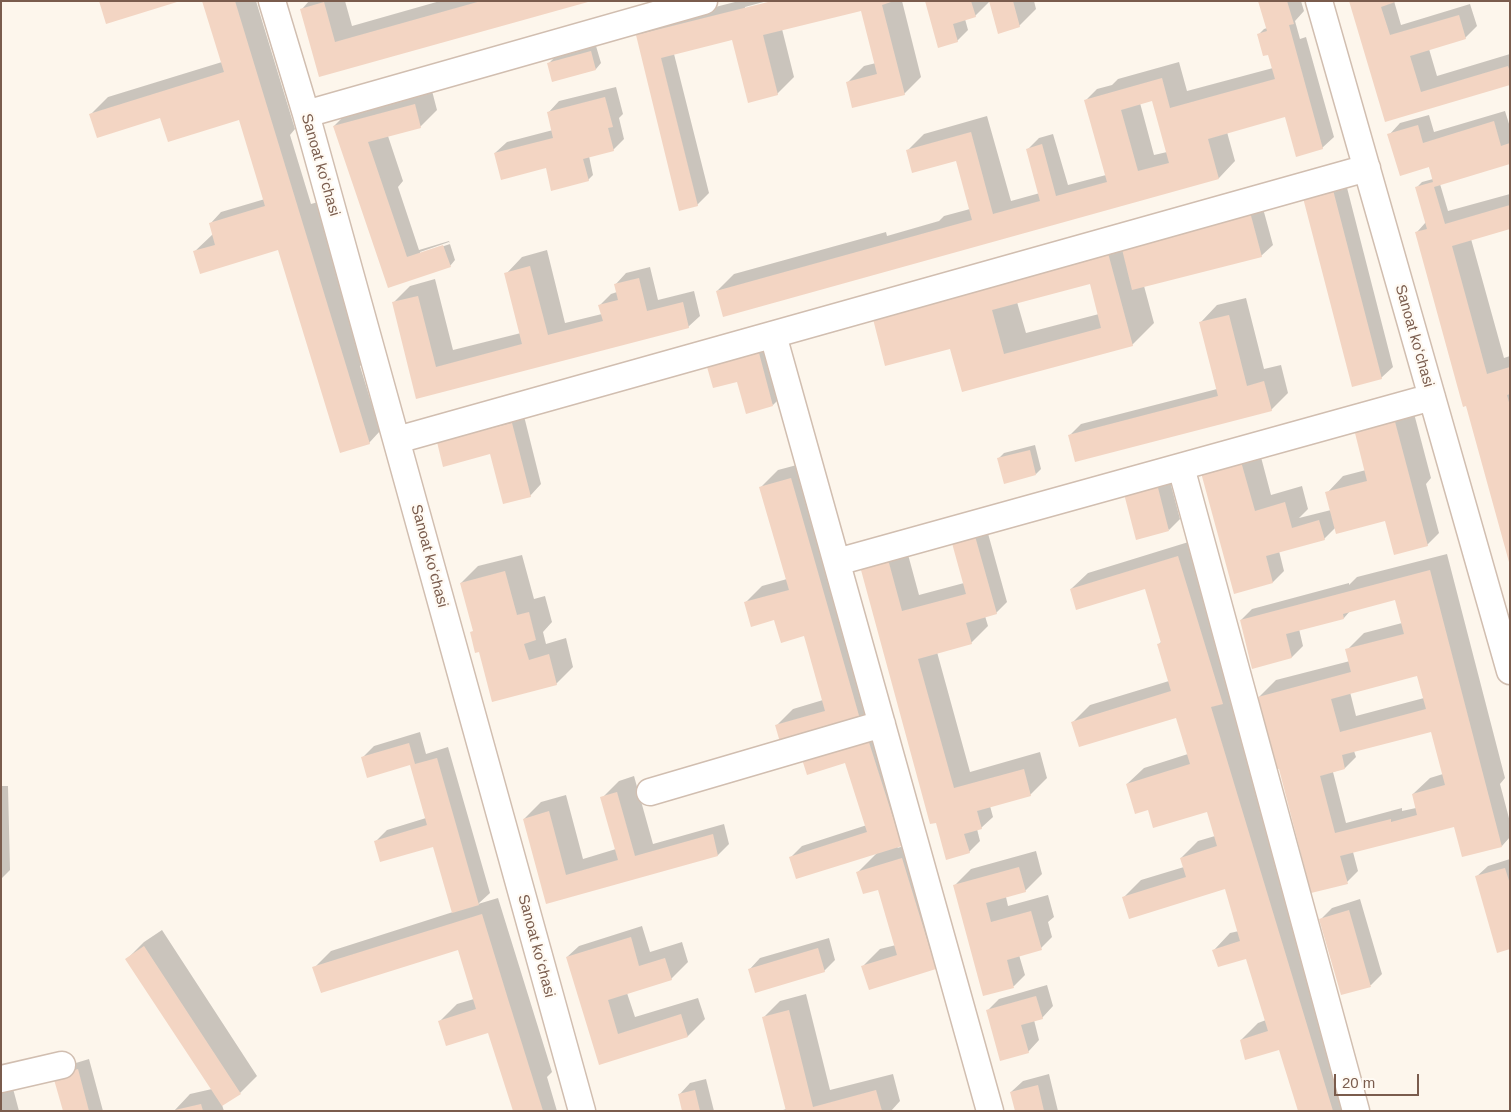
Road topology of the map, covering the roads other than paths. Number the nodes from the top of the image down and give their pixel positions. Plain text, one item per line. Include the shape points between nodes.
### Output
1 (272, 1) edge
2 (704, 1) edge
3 (1319, 1) edge
4 (306, 114) junction
5 (1367, 168) junction
6 (773, 335) junction
7 (1432, 397) junction
8 (397, 440) junction
9 (1181, 467) junction
10 (837, 562) junction
11 (1510, 671) edge
12 (882, 724) junction
13 (650, 792) dead end
14 (62, 1065) dead end
15 (1, 1079) edge
16 (582, 1111) edge
17 (990, 1111) edge
18 (1356, 1111) edge

1 - 4 street, Sanoat koʻchasi
2 - 4 street
3 - 5 street, Sanoat koʻchasi
4 - 8 street, Sanoat koʻchasi
5 - 6 street
5 - 7 street, Sanoat koʻchasi
6 - 8 street
6 - 10 street
7 - 9 street
7 - 11 street, Sanoat koʻchasi
8 - 16 street, Sanoat koʻchasi
9 - 10 street
9 - 18 street
10 - 12 street
12 - 13 street
12 - 17 street
14 - 15 street

